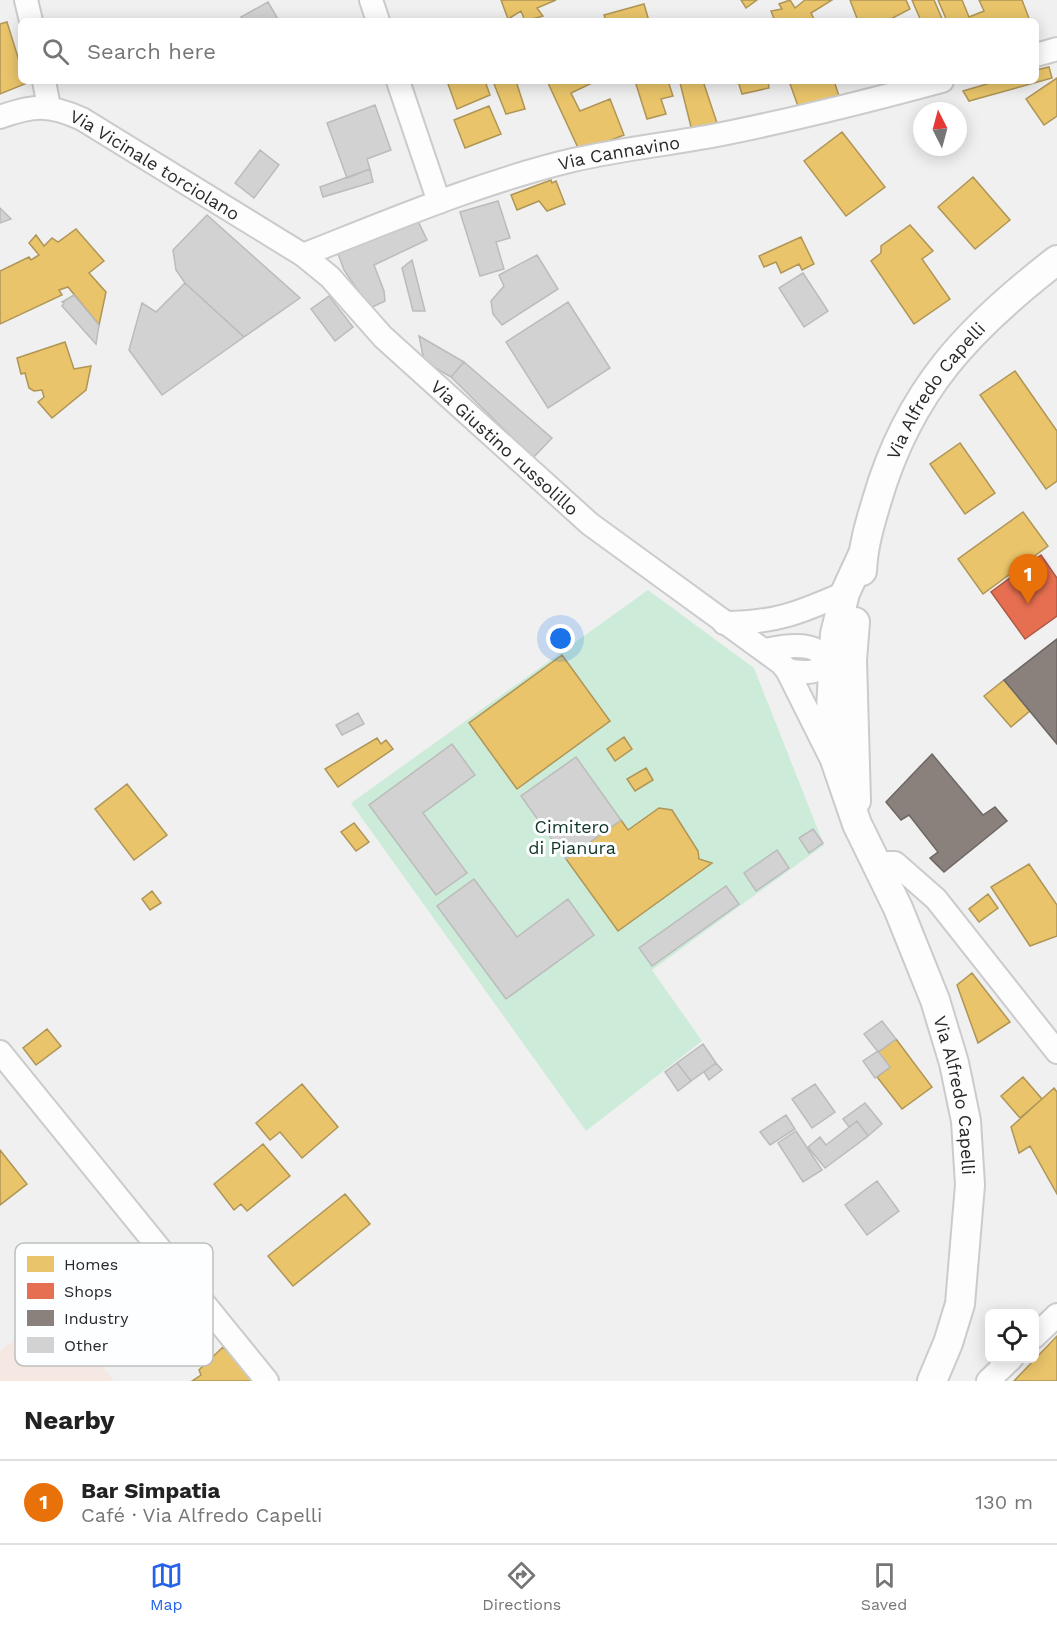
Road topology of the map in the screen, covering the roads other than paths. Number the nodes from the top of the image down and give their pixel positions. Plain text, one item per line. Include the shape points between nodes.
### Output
1 (26, 0) edge
2 (370, 0) edge
3 (30, 18) edge
4 (377, 18) edge
5 (1057, 49) edge
6 (1039, 54) edge
7 (45, 84) edge
8 (399, 84) edge
9 (931, 84) edge
10 (49, 106) junction
11 (0, 117) edge
12 (439, 202) junction
13 (303, 255) junction
14 (1057, 260) edge
15 (852, 592) junction
16 (724, 623) junction
17 (765, 650) junction
18 (832, 662) junction
19 (787, 670) junction
20 (845, 763) junction
21 (877, 863) junction
22 (0, 1052) edge
23 (1057, 1052) edge
24 (155, 1243) edge
25 (213, 1314) edge
26 (1057, 1316) edge
27 (1039, 1333) edge
28 (1008, 1363) edge
29 (267, 1381) edge
30 (932, 1381) edge
31 (988, 1381) edge

1 - 3 street
2 - 4 street
5 - 6 street
7 - 10 street
8 - 12 street
9 - 12 street, Via Cannavino via 856,105 716,135 571,161
10 - 11 street, Via Vicinale torciolano via 26,108
10 - 13 street, Via Vicinale torciolano via 82,119
12 - 13 street, Via Cannavino
13 - 16 street, Via Giustino russolillo via 330,277 383,337 590,524
14 - 15 street, Via Alfredo Capelli via 983,321 920,398 893,451
15 - 16 street via 793,615 759,623
15 - 18 street, Via Alfredo Capelli via 835,634
15 - 20 street, Via Alfredo Capelli
16 - 17 street, Via Giustino russolillo
17 - 18 street via 806,646
17 - 19 street, Via Giustino russolillo
18 - 19 street via 812,672
18 - 20 street, Via Alfredo Capelli via 831,710
19 - 20 street
20 - 21 street, Via Alfredo Capelli via 857,824
21 - 23 street via 895,863 936,899
21 - 30 street, Via Alfredo Capelli via 935,1000 966,1121 970,1185 960,1304
22 - 24 street
25 - 29 street
26 - 27 street
28 - 31 street

